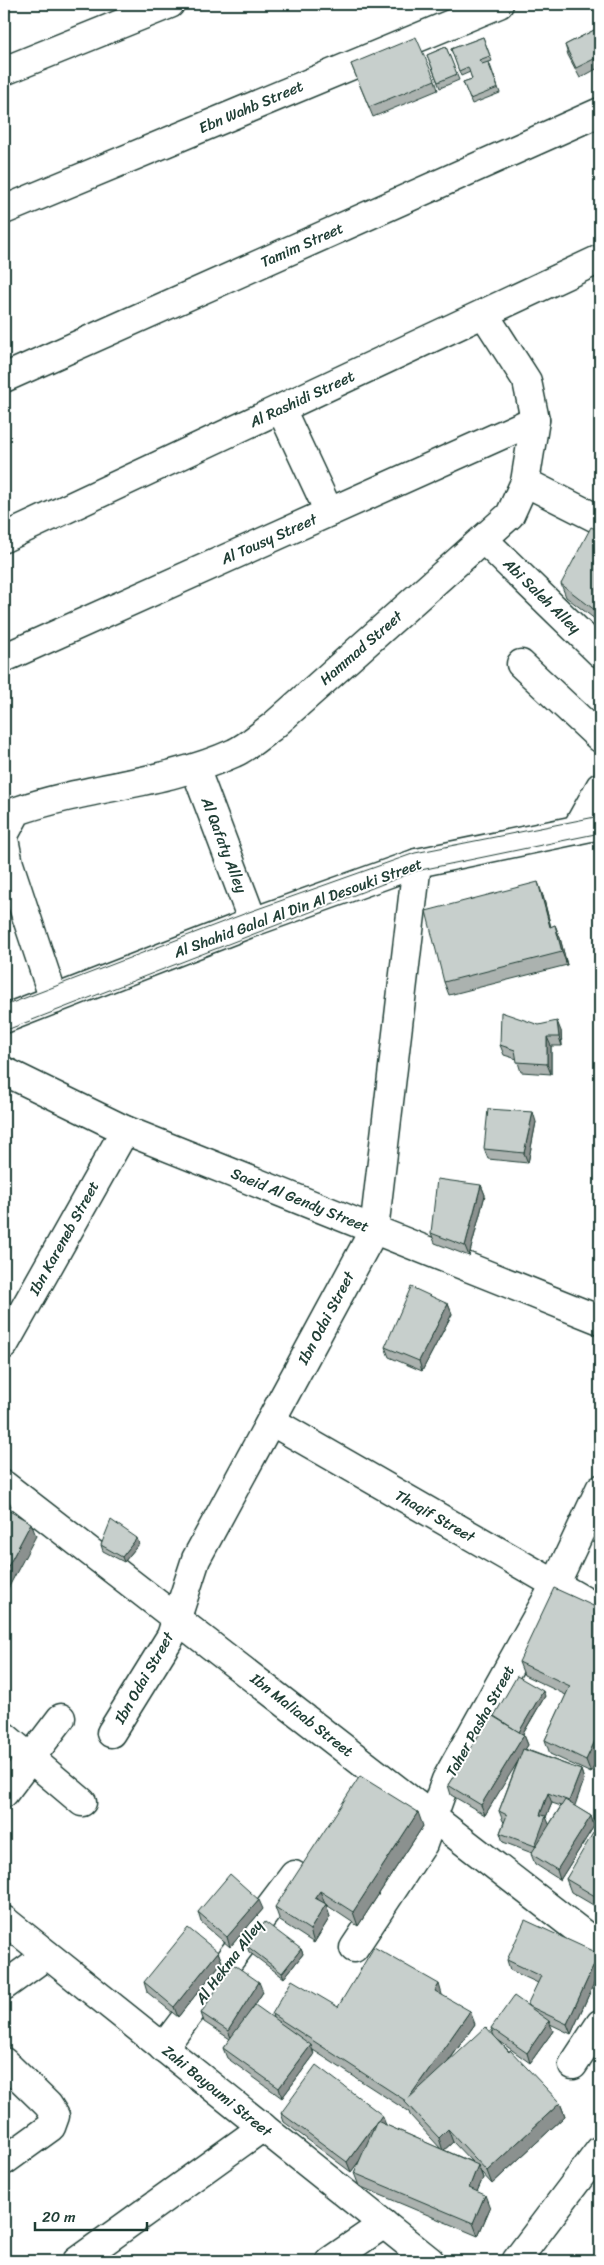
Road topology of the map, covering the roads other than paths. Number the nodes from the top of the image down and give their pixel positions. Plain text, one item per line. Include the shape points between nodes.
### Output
1 (170, 4) edge
2 (499, 4) edge
3 (4, 71) edge
4 (600, 112) edge
5 (4, 210) edge
6 (600, 260) edge
7 (484, 314) junction
8 (4, 378) edge
9 (281, 409) junction
10 (535, 420) junction
11 (524, 482) junction
12 (329, 512) junction
13 (600, 520) edge
14 (4, 538) edge
15 (484, 540) junction
16 (600, 653) edge
17 (4, 658) edge
18 (521, 664) dead end
19 (600, 738) edge
20 (195, 768) junction
21 (600, 788) edge
22 (588, 827) edge
23 (4, 835) edge
24 (4, 839) edge
25 (417, 863) junction
26 (253, 922) junction
27 (54, 1000) junction
28 (4, 1019) edge
29 (4, 1071) edge
30 (125, 1130) junction
31 (374, 1230) junction
32 (600, 1320) edge
33 (4, 1345) edge
34 (270, 1421) junction
35 (4, 1485) edge
36 (600, 1490) edge
37 (556, 1585) junction
38 (600, 1610) edge
39 (177, 1618) junction
40 (61, 1718) dead end
41 (112, 1733) dead end
42 (4, 1736) edge
43 (31, 1757) junction
44 (4, 1793) edge
45 (82, 1802) dead end
46 (433, 1816) junction
47 (294, 1875) edge
48 (4, 1920) edge
49 (600, 1947) edge
50 (354, 1948) dead end
51 (47, 1955) junction
52 (4, 1986) edge
53 (600, 2024) edge
54 (163, 2048) junction
55 (4, 2062) edge
56 (573, 2065) dead end
57 (263, 2127) junction
58 (600, 2150) edge
59 (4, 2161) edge
60 (384, 2224) junction
61 (77, 2261) edge
62 (330, 2261) edge
63 (430, 2261) edge
64 (516, 2261) edge

1 - 3 street
2 - 5 street, Ebn Wahb Street
4 - 8 street, Tamim Street
6 - 7 street, Al Rashidi Street
7 - 9 street, Al Rashidi Street
7 - 10 street, Hammad Street via 527,381
9 - 12 street
9 - 14 street, Al Rashidi Street
10 - 11 street, Hammad Street
10 - 12 street, Al Tousy Street
11 - 13 street
11 - 15 street, Hammad Street via 510,515
12 - 17 street, Al Tousy Street
15 - 16 street, Abi Saleh Alley
15 - 20 street, Hammad Street via 272,727 236,753
18 - 19 street
20 - 23 street, Hammad Street via 17,811
20 - 26 street, Al Qafaty Alley
21 - 22 street
22 - 25 street, Al Shahid Galal Al Din Al Desouki Street
24 - 27 street via 9,864
25 - 26 street, Al Shahid Galal Al Din Al Desouki Street
25 - 31 street, Ibn Odai Street
26 - 27 street, Al Shahid Galal Al Din Al Desouki Street
27 - 28 street, Al Shahid Galal Al Din Al Desouki Street
29 - 30 street, Saeid Al Gendy Street
30 - 31 street, Saeid Al Gendy Street
30 - 33 street, Ibn Kareneb Street
31 - 32 street, Saeid Al Gendy Street
31 - 34 street, Ibn Odai Street
34 - 37 street, Thaqif Street
34 - 39 street, Ibn Odai Street via 196,1559
35 - 39 street, Ibn Maliaab Street
36 - 37 street, Taher Pasha Street
37 - 38 street, Thaqif Street
37 - 46 street, Taher Pasha Street via 446,1780
39 - 41 street, Ibn Odai Street via 162,1652
39 - 46 street, Ibn Maliaab Street
40 - 43 street
42 - 43 street
43 - 44 street
43 - 45 street
46 - 49 street, Ibn Maliaab Street
46 - 50 street, Taher Pasha Street via 423,1844
47 - 54 street, Al Hekma Alley
48 - 51 street, Zahi Bayoumi Street
51 - 52 street
51 - 54 street, Zahi Bayoumi Street
53 - 56 street
54 - 57 street, Zahi Bayoumi Street
55 - 59 street via 55,2116 51,2127
57 - 60 street, Zahi Bayoumi Street
57 - 61 street
58 - 64 street
60 - 62 street
60 - 63 street, Zahi Bayoumi Street

